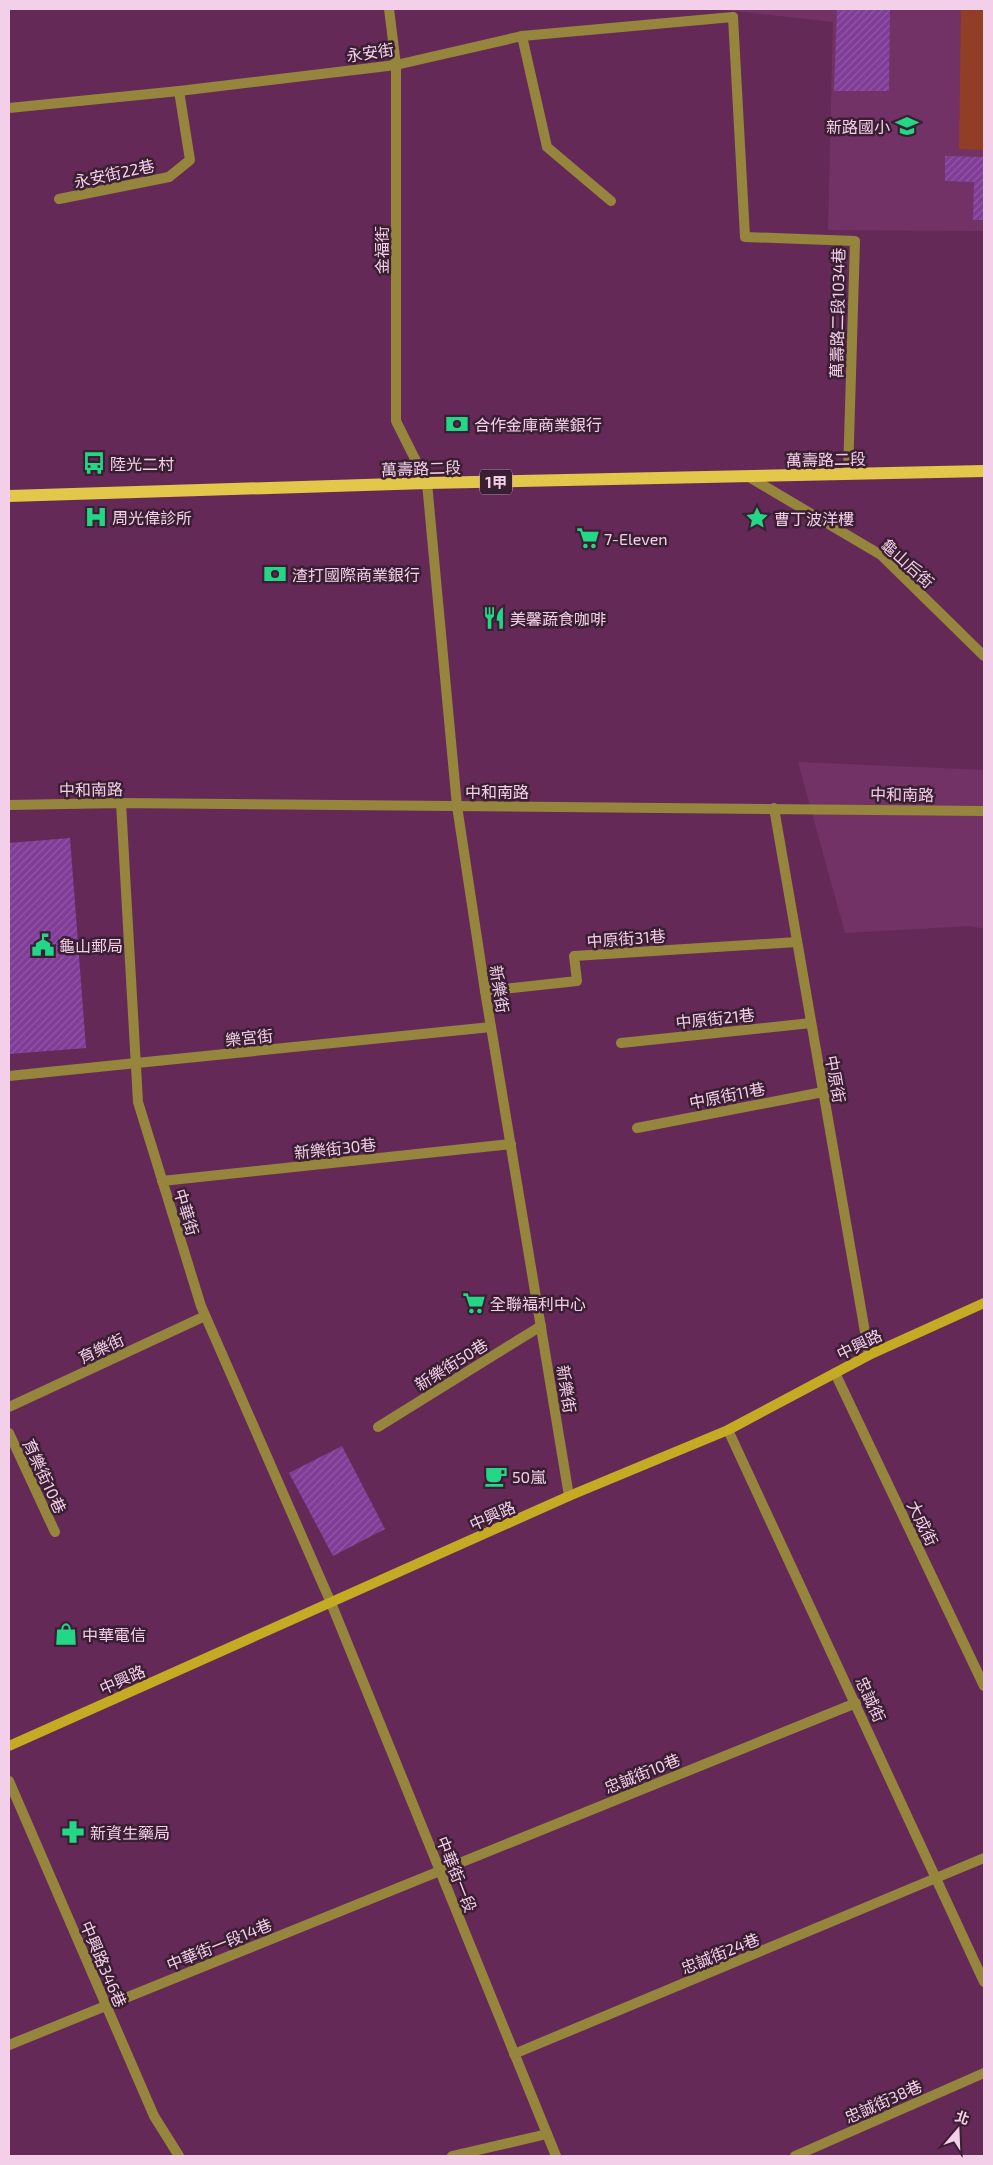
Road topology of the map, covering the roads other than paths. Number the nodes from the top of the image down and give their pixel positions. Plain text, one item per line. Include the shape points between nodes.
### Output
1 (389, 9) edge
2 (733, 17) joint
3 (522, 36) junction
4 (396, 65) junction
5 (179, 91) junction
6 (9, 108) edge
7 (59, 199) dead end
8 (611, 201) dead end
9 (984, 472) edge
10 (848, 474) junction
11 (749, 477) junction
12 (427, 483) junction
13 (9, 496) edge
14 (984, 656) edge
15 (121, 803) junction
16 (9, 805) edge
17 (457, 806) junction
18 (774, 808) junction
19 (984, 811) edge
20 (797, 942) junction
21 (485, 991) junction
22 (811, 1023) junction
23 (491, 1027) junction
24 (621, 1043) dead end
25 (137, 1063) junction
26 (9, 1076) edge
27 (823, 1092) junction
28 (637, 1128) dead end
29 (511, 1144) junction
30 (162, 1181) junction
31 (984, 1303) edge
32 (205, 1316) junction
33 (541, 1326) junction
34 (869, 1355) junction
35 (835, 1373) junction
36 (9, 1407) edge
37 (378, 1427) dead end
38 (728, 1430) junction
39 (9, 1433) edge
40 (570, 1496) junction
41 (55, 1532) dead end
42 (331, 1603) junction
43 (984, 1686) edge
44 (856, 1703) junction
45 (9, 1746) edge
46 (9, 1781) edge
47 (984, 1858) edge
48 (440, 1872) junction
49 (937, 1880) junction
50 (984, 1982) edge
51 (106, 2006) junction
52 (9, 2044) edge
53 (514, 2054) junction
54 (984, 2072) edge
55 (546, 2134) junction
56 (178, 2156) edge
57 (452, 2156) edge
58 (556, 2156) edge
59 (795, 2156) edge

1 - 4 street, 金福街
2 - 3 street, 永安街
2 - 10 street, 萬壽路二段1034巷 via 745,237 855,241
3 - 4 street, 永安街
3 - 8 street via 547,146
4 - 5 street, 永安街
4 - 12 street, 金福街 via 396,421
5 - 6 street, 永安街
5 - 7 street, 永安街22巷 via 190,160 169,177
9 - 10 main road, 萬壽路二段 / 1甲
10 - 11 main road, 萬壽路二段 / 1甲
11 - 12 main road, 萬壽路二段 / 1甲
11 - 14 street, 龜山后街 via 881,555
12 - 13 main road, 萬壽路二段 / 1甲
12 - 17 street, 新樂街
15 - 16 street, 中和南路
15 - 17 street, 中和南路
15 - 25 street, 中華街
17 - 18 street, 中和南路
17 - 21 street, 新樂街
18 - 19 street, 中和南路
18 - 20 street, 中原街
20 - 21 street, 中原街31巷 via 574,956 577,981
20 - 22 street, 中原街
21 - 23 street, 新樂街
22 - 24 street, 中原街21巷
22 - 27 street, 中原街
23 - 25 street, 樂宮街
23 - 29 street, 新樂街
25 - 26 street, 樂宮街
25 - 30 street, 中華街 via 138,1102
27 - 28 street, 中原街11巷
27 - 34 street, 中原街
29 - 30 street, 新樂街30巷
29 - 33 street, 新樂街
30 - 32 street, 中華街
31 - 34 street, 中興路
32 - 36 street, 育樂街
32 - 42 street, 中華街
33 - 37 street, 新樂街50巷
33 - 40 street, 新樂街
34 - 35 street, 中興路
35 - 38 street, 中興路
35 - 43 street, 大成街
38 - 40 street, 中興路
38 - 44 street, 忠誠街
39 - 41 street, 育樂街10巷
40 - 42 street, 中興路
42 - 45 street, 中興路
42 - 48 street, 中華街一段
44 - 48 street, 忠誠街10巷
44 - 49 street, 忠誠街
46 - 51 street, 中興路346巷
47 - 49 street, 忠誠街24巷
48 - 51 street, 中華街一段14巷
48 - 53 street, 中華街一段
49 - 50 street, 忠誠街
49 - 53 street, 忠誠街24巷
51 - 52 street, 中華街一段14巷
51 - 56 street, 中興路346巷 via 154,2116
53 - 55 street, 中華街一段
54 - 59 street, 忠誠街38巷
55 - 57 street
55 - 58 street, 中華街一段

